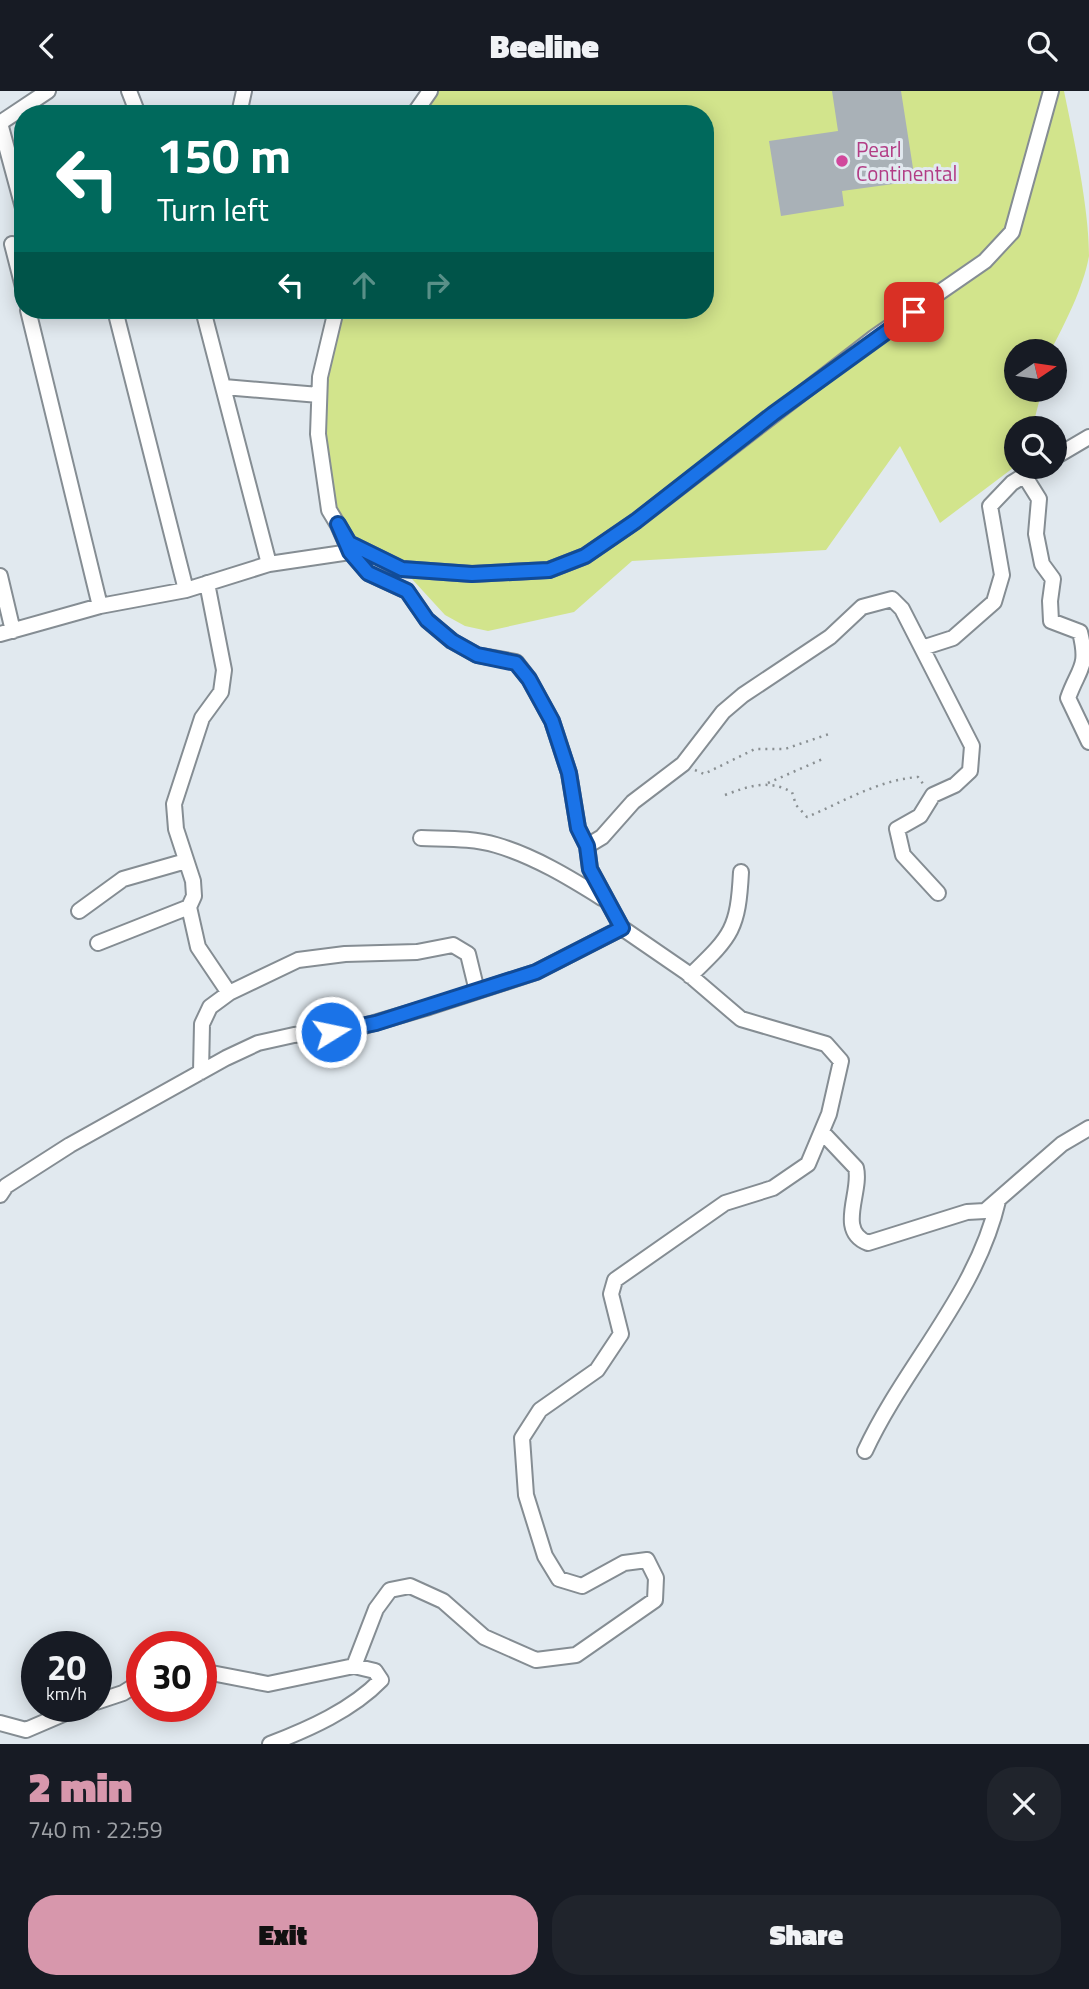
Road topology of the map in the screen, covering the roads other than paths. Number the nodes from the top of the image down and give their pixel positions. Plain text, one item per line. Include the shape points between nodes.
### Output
1 (48, 91) edge
2 (1051, 91) edge
3 (27, 105) edge
4 (0, 123) edge
5 (14, 175) edge
6 (30, 319) edge
7 (117, 319) edge
8 (205, 319) edge
9 (334, 319) edge
10 (224, 387) junction
11 (319, 395) junction
12 (1089, 437) edge
13 (1067, 450) edge
14 (1017, 479) edge
15 (1026, 479) edge
16 (338, 524) junction
17 (350, 552) junction
18 (269, 564) junction
19 (0, 576) edge
20 (207, 583) junction
21 (186, 590) junction
22 (100, 606) junction
23 (6, 632) edge
24 (922, 648) junction
25 (1089, 742) edge
26 (421, 838) dead end
27 (587, 846) junction
28 (186, 862) junction
29 (741, 872) dead end
30 (938, 893) dead end
31 (604, 899) junction
32 (189, 907) junction
33 (79, 911) dead end
34 (622, 928) junction
35 (98, 943) dead end
36 (690, 976) junction
37 (477, 991) junction
38 (229, 993) junction
39 (201, 1072) junction
40 (1089, 1128) edge
41 (822, 1132) junction
42 (2, 1190) edge
43 (998, 1201) junction
44 (865, 1451) dead end
45 (354, 1667) junction
46 (217, 1674) edge
47 (45, 1722) edge
48 (0, 1723) edge
49 (270, 1744) edge

1 - 3 street
2 - 16 street via 1012,232 985,261 876,337 585,556 549,570 472,574 402,569 349,543
4 - 5 street
6 - 22 street
7 - 21 street
8 - 10 street
9 - 11 street
10 - 11 street
10 - 18 street
11 - 16 street via 318,434 329,510
12 - 13 street
14 - 24 street via 990,506 1002,575 994,602 953,638
15 - 25 street via 1039,499 1036,534 1042,564 1054,579 1051,621 1080,632 1085,652 1082,674 1068,698
16 - 17 street
17 - 18 street
17 - 27 street via 368,573 407,591 427,620 452,641 477,655 516,663 529,679 552,721 569,773 578,828
18 - 20 street
19 - 23 street
20 - 21 street
20 - 28 street via 224,670 221,691 202,718 174,804
21 - 22 street
22 - 23 street
24 - 27 street via 892,599 862,607 830,637 733,703 683,764 633,802 602,837
24 - 30 street via 972,746 973,757 970,771 955,785 933,795 920,816 897,829 903,855
26 - 31 street via 496,845 563,874
27 - 31 street via 590,869
28 - 32 street via 194,896
28 - 33 street via 123,879
29 - 36 street via 734,928 726,942
31 - 34 street
32 - 35 street
32 - 38 street via 198,947
34 - 36 street
34 - 37 street via 536,972
36 - 41 street via 741,1019 827,1044 841,1061
37 - 38 street via 468,954 453,945 298,960
37 - 39 street via 350,1030 258,1043
38 - 39 street via 210,1007 202,1024
39 - 42 street via 70,1145
40 - 43 street via 1062,1144
41 - 43 street via 856,1168 851,1219 860,1240 868,1243 967,1212 985,1211
41 - 45 street via 808,1164 773,1188 725,1203 615,1280 611,1294 621,1334 597,1370 540,1410 522,1438 526,1495 545,1556 559,1579 582,1586 624,1563 647,1560 656,1578 655,1600 576,1655 536,1660 484,1637 443,1601 410,1586 390,1590 376,1609
43 - 44 street via 991,1232 967,1282 881,1416
45 - 46 street via 268,1683
45 - 49 street via 375,1671 381,1679 367,1695 300,1733
47 - 48 street via 26,1730

